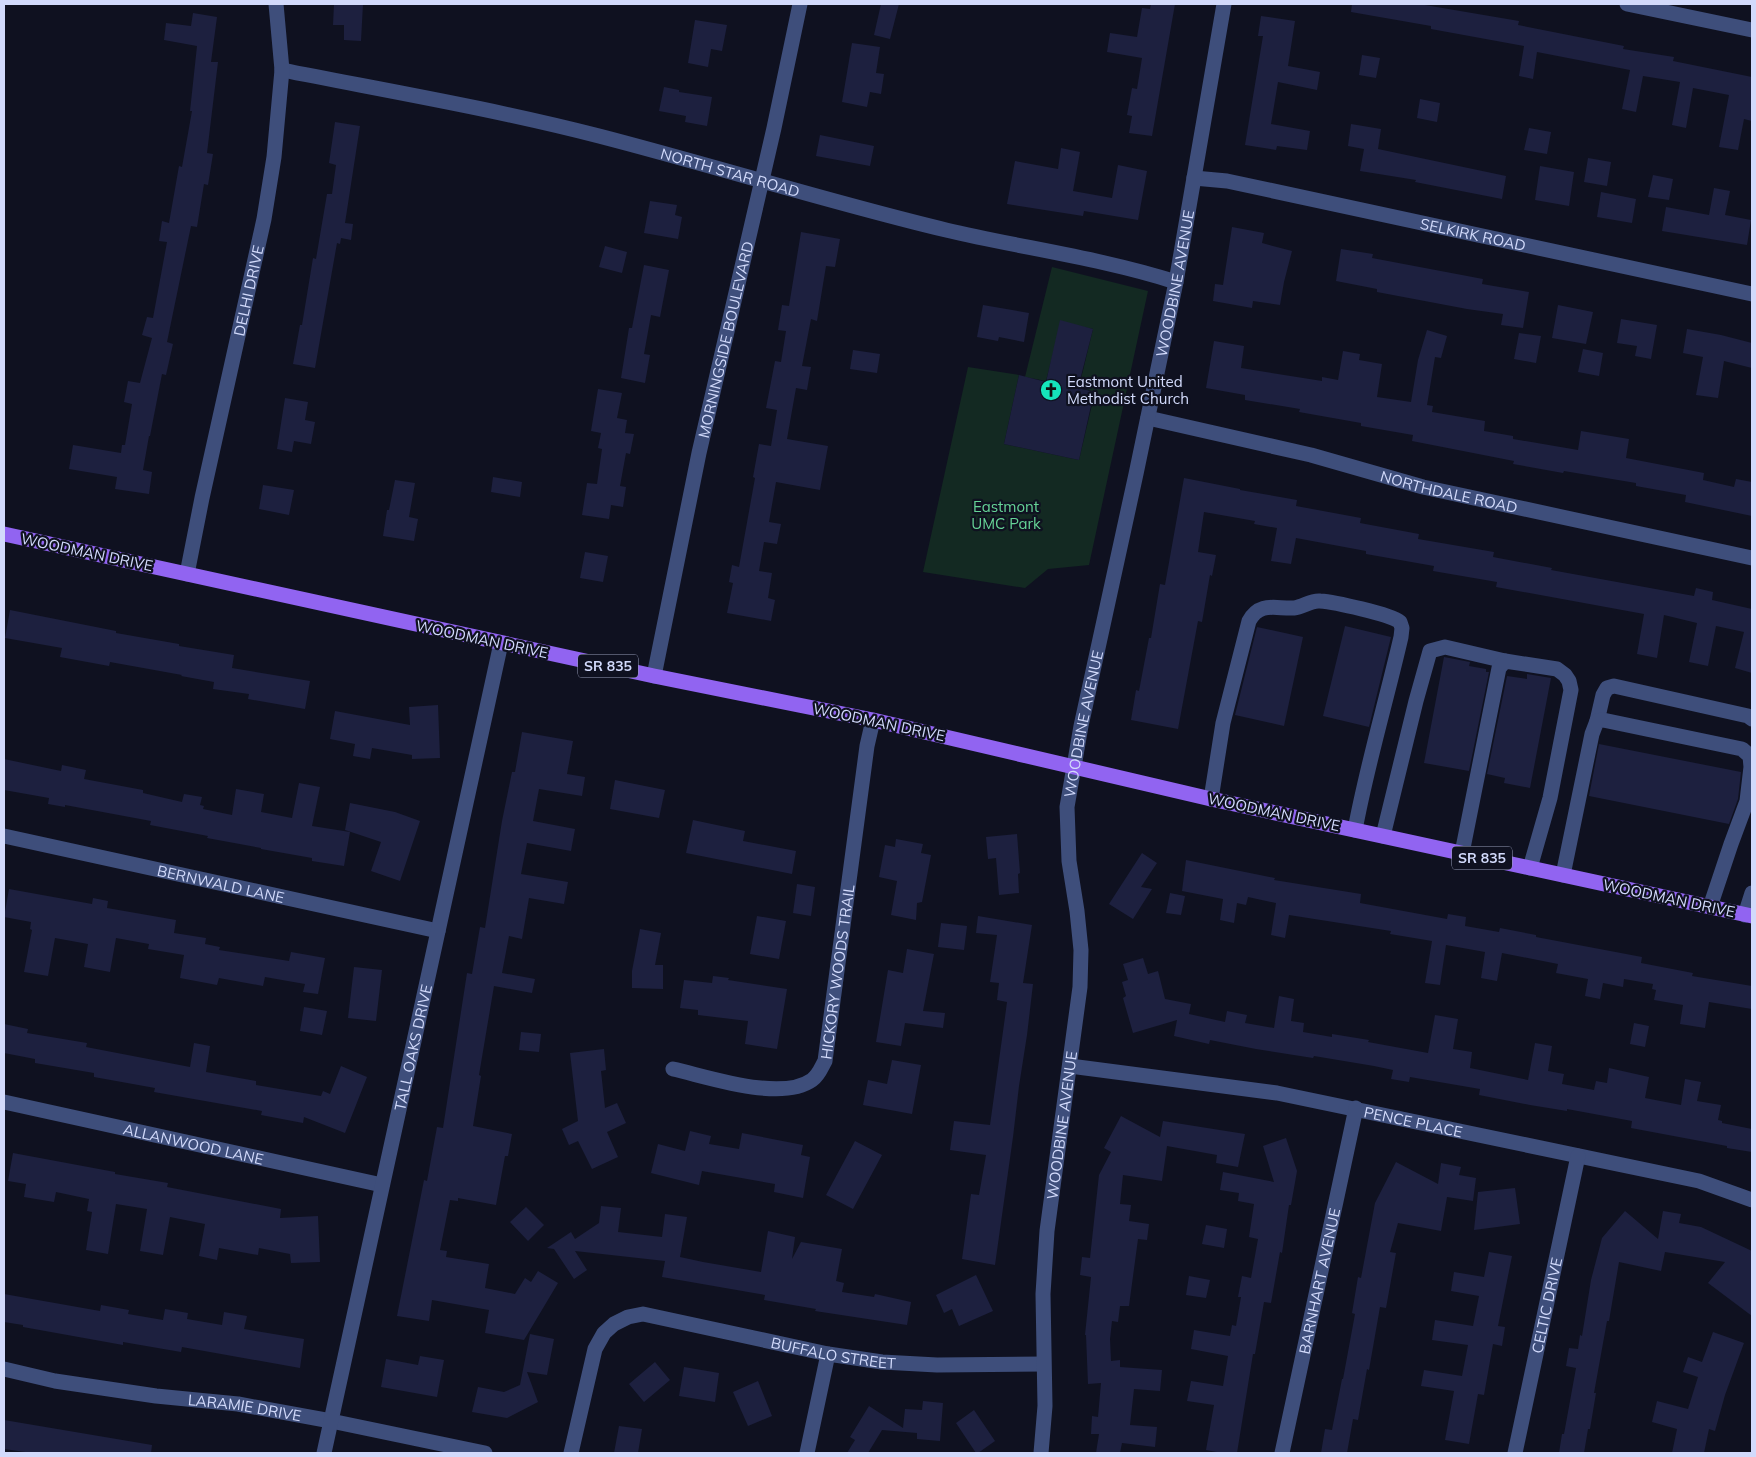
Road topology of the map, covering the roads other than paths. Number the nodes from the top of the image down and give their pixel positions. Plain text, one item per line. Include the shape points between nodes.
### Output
1 (276, 4) edge
2 (800, 4) edge
3 (1224, 4) edge
4 (1627, 4) edge
5 (1752, 30) edge
6 (282, 70) junction
7 (1194, 178) junction
8 (761, 181) junction
9 (1176, 282) junction
10 (1752, 294) edge
11 (1148, 418) junction
12 (4, 534) edge
13 (1752, 558) edge
14 (188, 574) junction
15 (501, 643) junction
16 (1505, 661) junction
17 (654, 676) junction
18 (1752, 719) edge
19 (873, 720) junction
20 (1597, 721) junction
21 (1751, 750) edge
22 (1074, 767) junction
23 (1211, 799) junction
24 (1355, 830) junction
25 (4, 836) edge
26 (1383, 836) junction
27 (1462, 853) junction
28 (1530, 868) junction
29 (1564, 875) junction
30 (1752, 894) edge
31 (1710, 907) junction
32 (1749, 916) edge
33 (438, 931) junction
34 (1070, 1066) junction
35 (674, 1069) dead end
36 (4, 1102) edge
37 (1356, 1108) junction
38 (1578, 1156) junction
39 (382, 1184) junction
40 (1752, 1200) edge
41 (828, 1354) junction
42 (1043, 1364) junction
43 (4, 1369) edge
44 (331, 1421) junction
45 (324, 1453) edge
46 (485, 1453) edge
47 (571, 1453) edge
48 (807, 1453) edge
49 (1041, 1453) edge
50 (1282, 1453) edge
51 (1515, 1453) edge

1 - 6 street, DELHI DRIVE
2 - 8 street, MORNINGSIDE BOULEVARD
3 - 7 street, WOODBINE AVENUE
4 - 5 street
6 - 8 street, NORTH STAR ROAD via 597,135
6 - 14 street, DELHI DRIVE via 264,220
7 - 9 street, WOODBINE AVENUE
7 - 10 street, SELKIRK ROAD via 1227,181
8 - 9 street, NORTH STAR ROAD via 947,230
8 - 17 street, MORNINGSIDE BOULEVARD via 699,453
9 - 11 street, WOODBINE AVENUE
11 - 13 street, NORTHDALE ROAD via 1311,455 1423,486
11 - 22 street, WOODBINE AVENUE
12 - 14 main road, WOODMAN DRIVE / SR 835
14 - 15 main road, WOODMAN DRIVE / SR 835
15 - 17 main road, WOODMAN DRIVE / SR 835
15 - 33 street, TALL OAKS DRIVE
16 - 26 street via 1445,647 1430,651
16 - 27 street via 1499,668
16 - 28 street via 1557,669 1570,681 1571,690 1550,798
17 - 19 main road, WOODMAN DRIVE / SR 835
18 - 20 street via 1614,686 1607,688 1602,695
19 - 22 main road, WOODMAN DRIVE / SR 835
19 - 35 street, HICKORY WOODS TRAIL via 866,746 825,1061 820,1072 812,1080 779,1090
20 - 21 street
20 - 29 street
21 - 31 street via 1747,801
22 - 23 main road, WOODMAN DRIVE / SR 835
22 - 34 street, WOODBINE AVENUE via 1067,808 1068,861 1081,950
23 - 24 main road, WOODMAN DRIVE / SR 835
23 - 24 street via 1223,723 1252,615 1260,609 1294,608 1320,601 1389,616 1400,622 1402,628
24 - 26 main road, WOODMAN DRIVE / SR 835
25 - 33 street, BERNWALD LANE
26 - 27 main road, WOODMAN DRIVE / SR 835
27 - 28 main road, WOODMAN DRIVE / SR 835
28 - 29 main road, WOODMAN DRIVE / SR 835
29 - 31 main road, WOODMAN DRIVE / SR 835
30 - 32 street
31 - 32 main road, WOODMAN DRIVE / SR 835
33 - 39 street, TALL OAKS DRIVE
34 - 37 street, PENCE PLACE via 1277,1093
34 - 42 street, WOODBINE AVENUE via 1047,1231
36 - 39 street, ALLANWOOD LANE
37 - 38 street, PENCE PLACE
37 - 50 street, BARNHART AVENUE
38 - 40 street, PENCE PLACE via 1699,1181
38 - 51 street, CELTIC DRIVE
39 - 44 street, TALL OAKS DRIVE
41 - 42 street, BUFFALO STREET via 882,1362 937,1365
41 - 47 street, BUFFALO STREET via 643,1314 628,1317 604,1333 596,1349
41 - 48 street
42 - 49 street, WOODBINE AVENUE via 1045,1406
43 - 44 street, LARAMIE DRIVE via 55,1381 238,1404
44 - 45 street, TALL OAKS DRIVE
44 - 46 street, LARAMIE DRIVE

